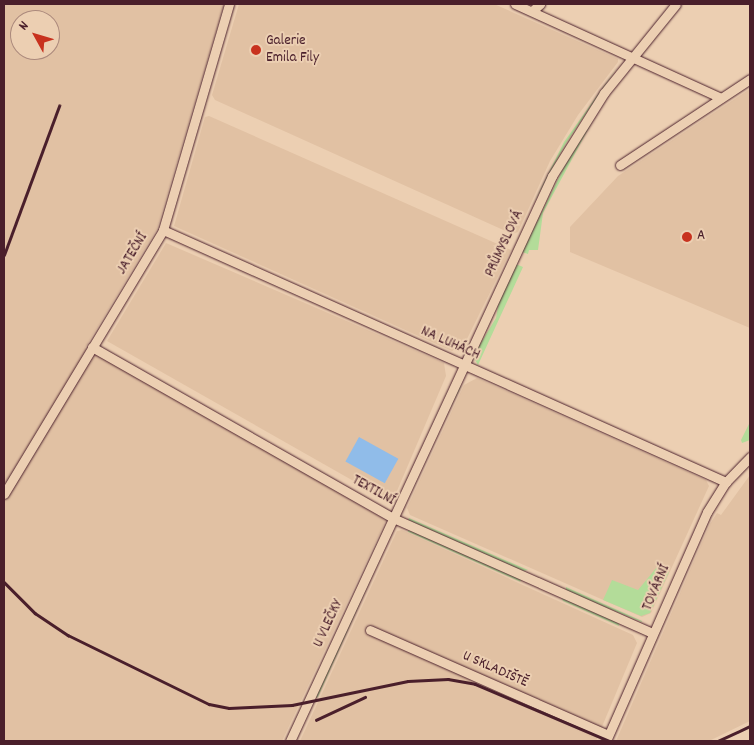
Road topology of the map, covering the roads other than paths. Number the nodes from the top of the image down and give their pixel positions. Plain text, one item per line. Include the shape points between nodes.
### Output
1 (229, 4) edge
2 (516, 4) edge
3 (540, 4) edge
4 (676, 4) edge
5 (532, 11) junction
6 (632, 59) junction
7 (750, 79) edge
8 (721, 98) junction
9 (620, 165) dead end
10 (163, 230) junction
11 (92, 348) junction
12 (464, 365) junction
13 (750, 457) edge
14 (726, 482) junction
15 (4, 494) edge
16 (393, 518) junction
17 (370, 630) dead end
18 (653, 633) junction
19 (607, 738) edge
20 (290, 741) edge

1 - 10 street, JATEČNÍ
2 - 5 street
3 - 5 street
4 - 6 street, PRŮMYSLOVÁ
5 - 6 street
6 - 8 street
6 - 12 street, PRŮMYSLOVÁ via 588,116 552,176
7 - 8 street
8 - 9 street
10 - 11 street, JATEČNÍ
10 - 12 street, NA LUHÁCH
11 - 15 street, JATEČNÍ
11 - 16 street, TEXTILNÍ
12 - 14 street, NA LUHÁCH
12 - 16 street, PRŮMYSLOVÁ
13 - 14 street, TOVÁRNÍ
14 - 18 street, TOVÁRNÍ via 695,536
16 - 18 street, TEXTILNÍ
16 - 20 street, U VLEČKY
17 - 19 street, U SKLADIŠTĚ
18 - 19 street, TOVÁRNÍ

